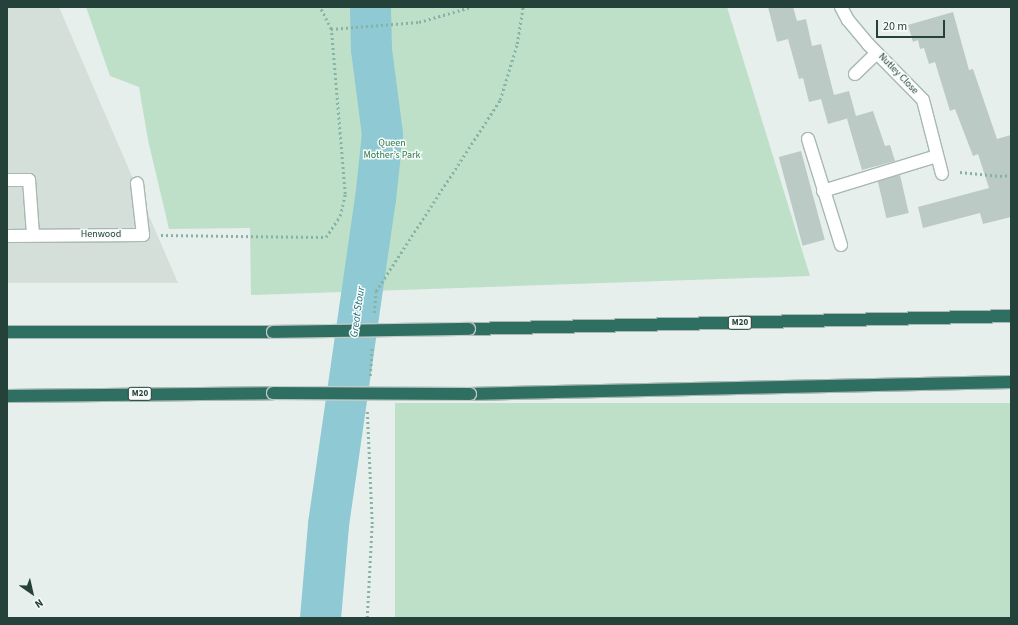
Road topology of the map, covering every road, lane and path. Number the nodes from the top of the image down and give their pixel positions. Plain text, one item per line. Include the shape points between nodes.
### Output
1 (320, 7) edge
2 (471, 7) edge
3 (523, 7) edge
4 (841, 7) edge
5 (331, 29) junction
6 (877, 53) junction
7 (855, 74) dead end
8 (808, 139) dead end
9 (937, 156) junction
10 (942, 174) joint
11 (1011, 175) edge
12 (7, 180) edge
13 (137, 183) dead end
14 (823, 191) junction
15 (143, 235) junction
16 (7, 236) edge
17 (34, 236) junction
18 (407, 244) dead end
19 (841, 245) dead end
20 (1011, 316) edge
21 (7, 332) edge
22 (1011, 382) edge
23 (7, 396) edge
24 (372, 524) dead end
25 (367, 618) edge

1 - 5 path
2 - 5 path via 419,22
3 - 18 path via 517,44 500,100
4 - 6 street, Nutley Close via 848,20
5 - 15 path via 345,194 340,216 326,237
6 - 7 street
6 - 9 street, Nutley Close via 922,100
8 - 14 street
9 - 10 street, Nutley Close
9 - 14 street
10 - 11 path via 961,172
12 - 17 street via 29,180
13 - 15 street
14 - 19 street
15 - 17 street, Henwood
16 - 17 street, Henwood
20 - 21 highway, M20, bridge via 469,329
22 - 23 highway, M20, bridge via 470,394 273,392
24 - 25 path

